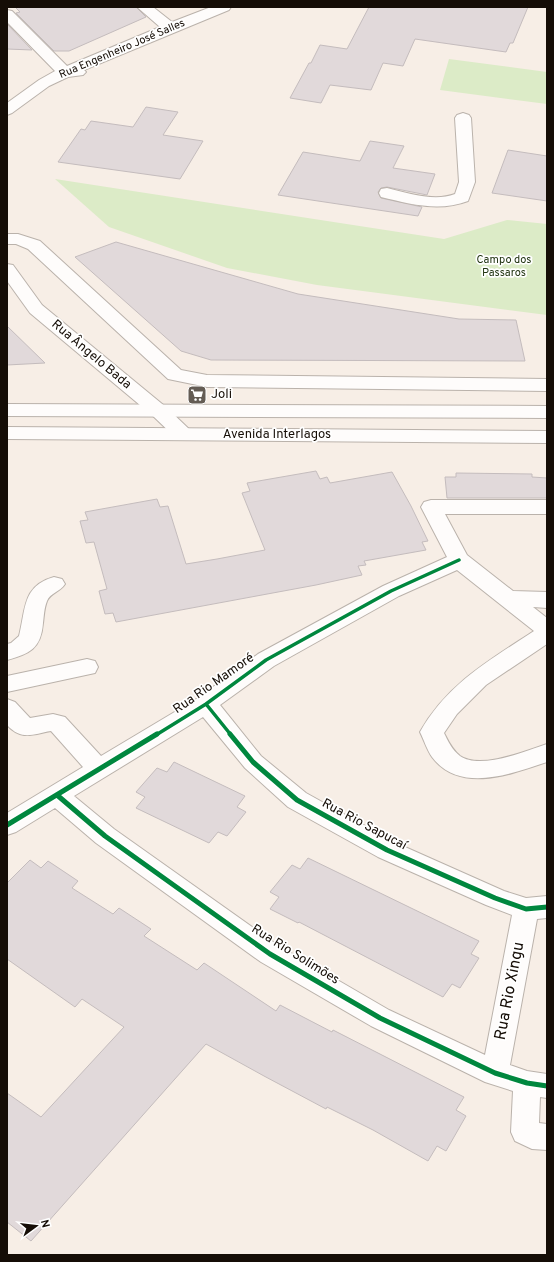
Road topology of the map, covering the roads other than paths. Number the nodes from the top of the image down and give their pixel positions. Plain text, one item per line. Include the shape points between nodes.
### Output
1 (144, 7) edge
2 (224, 7) edge
3 (7, 14) edge
4 (170, 28) junction
5 (65, 72) junction
6 (87, 73) dead end
7 (44, 83) junction
8 (7, 94) edge
9 (7, 110) edge
10 (463, 118) dead end
11 (387, 192) dead end
12 (7, 239) edge
13 (7, 268) edge
14 (547, 386) edge
15 (7, 410) edge
16 (160, 412) junction
17 (547, 412) edge
18 (7, 433) edge
19 (183, 434) junction
20 (547, 437) edge
21 (547, 507) edge
22 (459, 560) junction
23 (54, 584) dead end
24 (509, 599) junction
25 (547, 600) edge
26 (547, 631) edge
27 (7, 652) edge
28 (87, 667) dead end
29 (7, 684) edge
30 (206, 704) junction
31 (7, 708) edge
32 (547, 753) edge
33 (99, 770) junction
34 (57, 795) junction
35 (7, 825) edge
36 (536, 908) edge
37 (495, 1073) junction
38 (537, 1084) edge
39 (547, 1137) edge

1 - 4 street
2 - 4 street, Rua Engenheiro José Salles
3 - 5 street
4 - 5 street, Rua Engenheiro José Salles via 149,41
5 - 6 street
5 - 7 street, Rua Engenheiro José Salles
7 - 8 street, Rua Engenheiro José Salles
7 - 9 street, Rua Engenheiro José Salles
10 - 11 street via 467,182 462,197 446,203
12 - 14 street via 18,239 34,245 175,375 207,381
13 - 16 street, Rua Ângelo Bada via 36,309
15 - 16 street, Avenida Interlagos
16 - 17 street, Avenida Interlagos
16 - 19 street, Rua Ângelo Bada
18 - 19 street, Avenida Interlagos
19 - 20 street, Avenida Interlagos
21 - 22 street via 431,507
22 - 24 street
22 - 30 street, Rua Rio Mamoré via 391,591 266,660
23 - 27 street via 42,592 37,600 27,644
24 - 25 street
24 - 26 street
26 - 32 street via 478,679 449,708 432,732 436,745 450,761 465,769 506,767
28 - 29 street
30 - 33 street, Rua Rio Mamoré
30 - 36 street, Rua Rio Sapucaí via 253,762 297,800 387,850 495,898
31 - 33 street via 22,726 57,723
33 - 34 street, Rua Rio Mamoré
34 - 35 street, Rua Rio Mamoré
34 - 37 street, Rua Rio Solimões via 105,836 270,954 380,1018
36 - 37 street, Rua Rio Xingu
37 - 38 street, Rua Rio Solimões
38 - 39 street via 525,1132 532,1136

